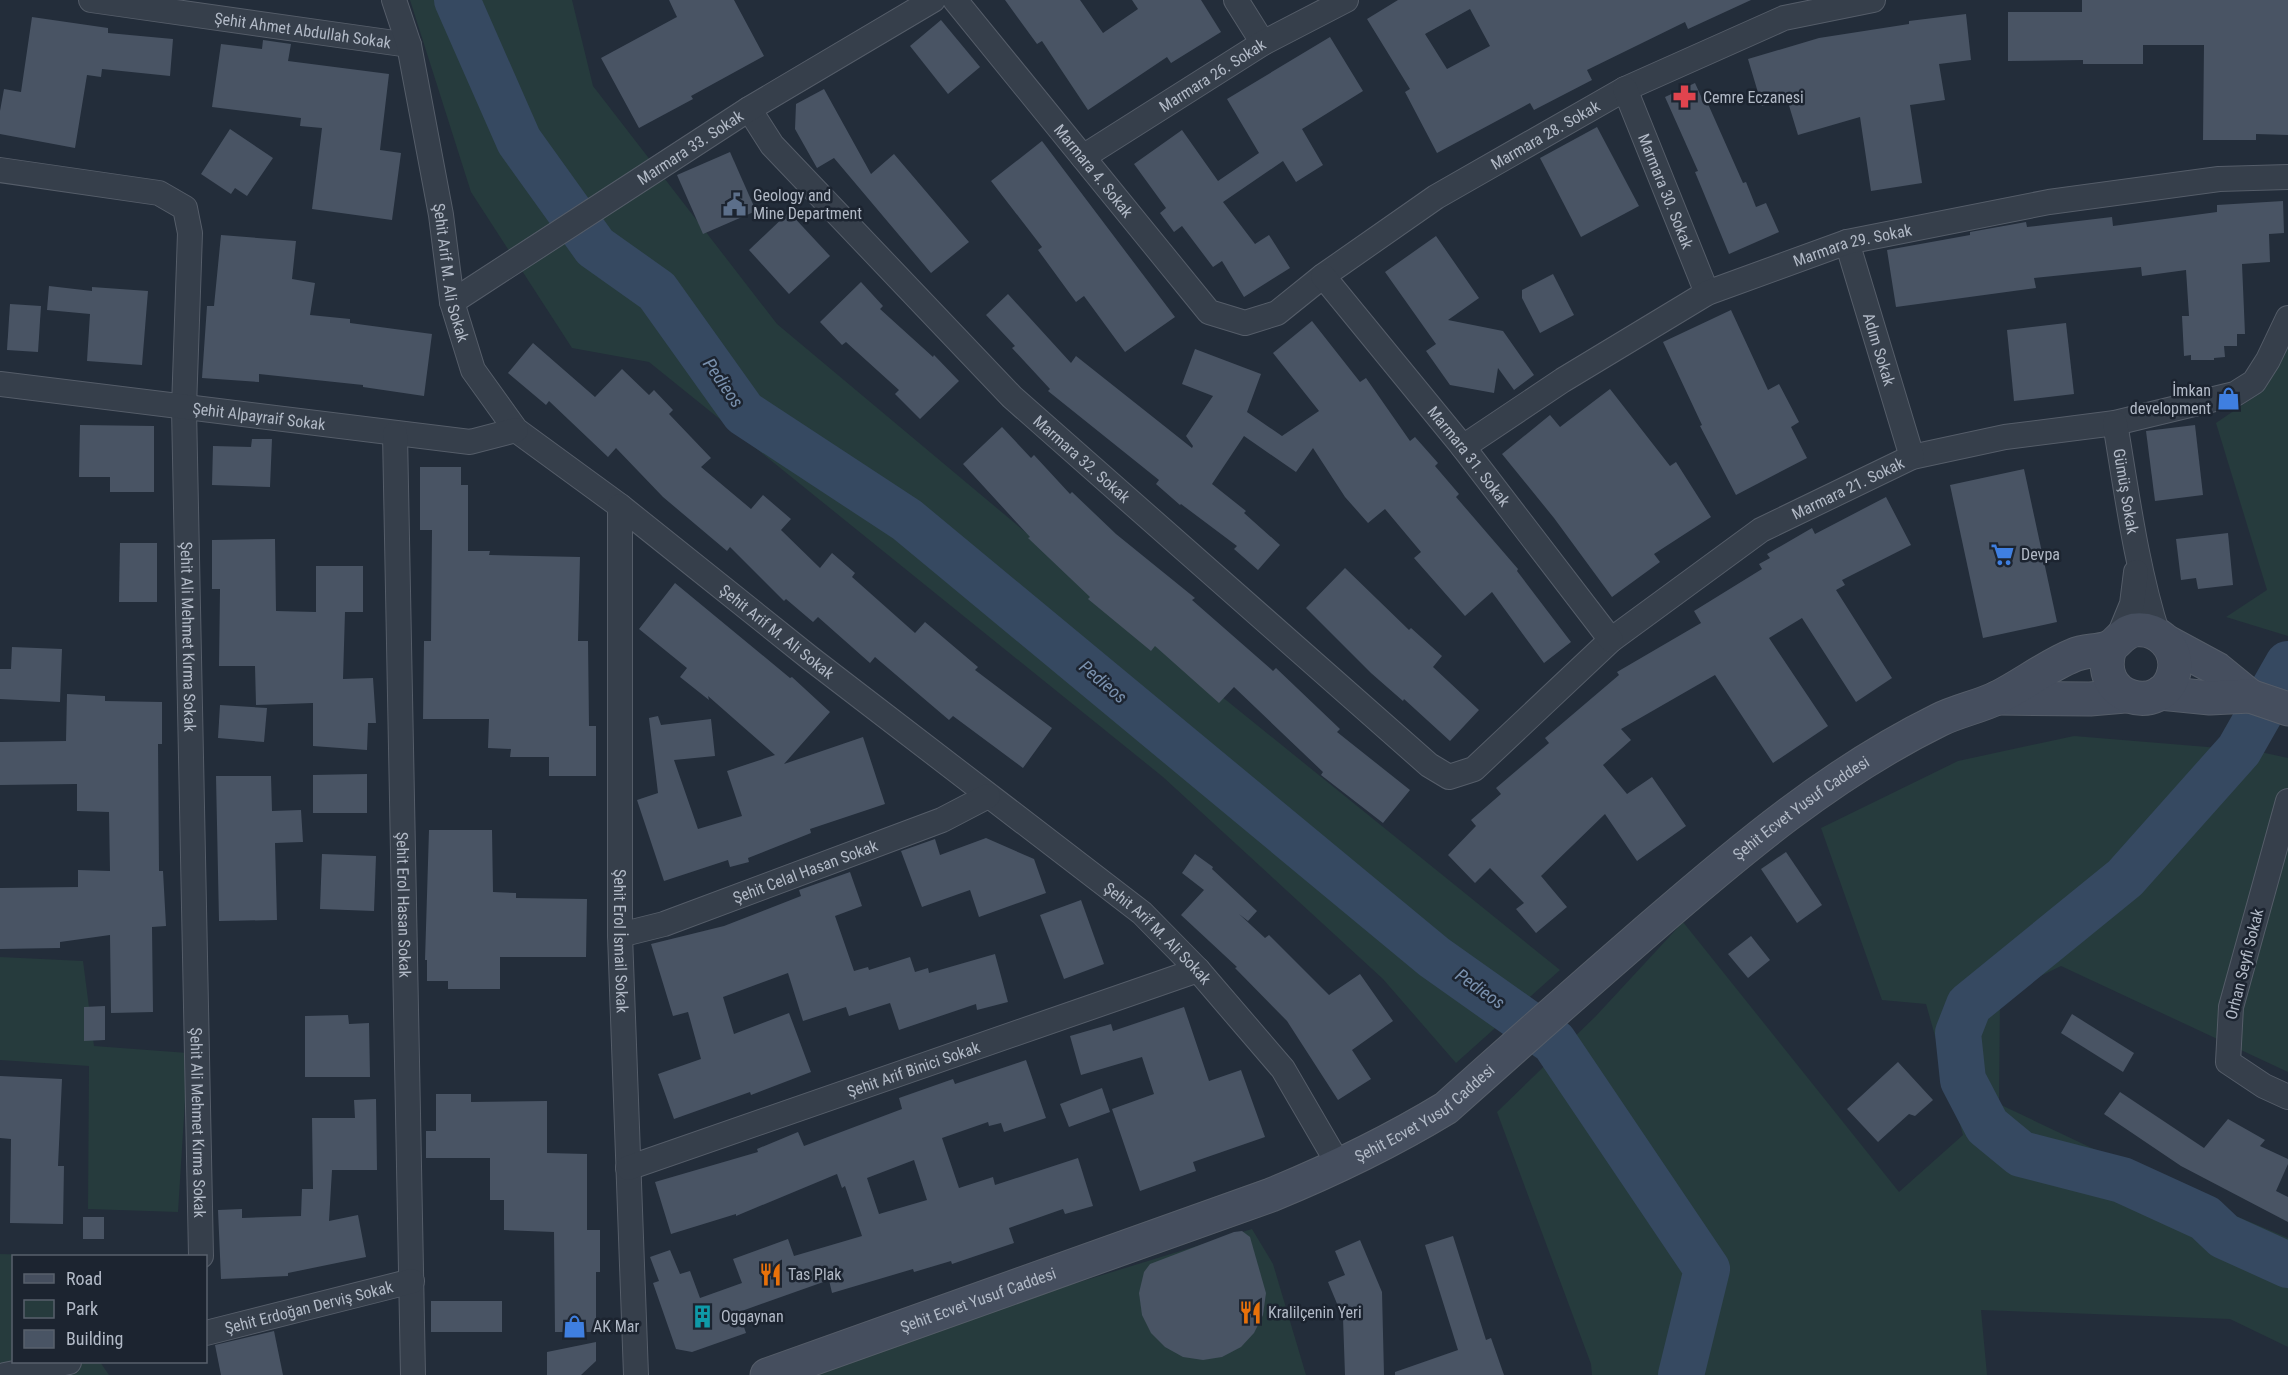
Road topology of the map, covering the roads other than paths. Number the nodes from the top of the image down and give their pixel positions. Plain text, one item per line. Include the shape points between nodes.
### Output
1 (91, 0) edge
2 (394, 0) edge
3 (933, 0) edge
4 (955, 0) edge
5 (1236, 0) edge
6 (1346, 0) edge
7 (1873, 0) edge
8 (1781, 9) edge
9 (1263, 43) junction
10 (409, 45) junction
11 (1625, 89) junction
12 (749, 109) junction
13 (1083, 157) junction
14 (0, 170) edge
15 (2288, 177) edge
16 (1847, 242) junction
17 (1323, 276) junction
18 (1707, 293) junction
19 (452, 302) junction
20 (2288, 318) edge
21 (1245, 323) joint
22 (0, 384) edge
23 (183, 408) junction
24 (2115, 423) junction
25 (516, 430) junction
26 (395, 434) junction
27 (1463, 447) junction
28 (1912, 457) junction
29 (620, 506) junction
30 (2138, 558) junction
31 (2163, 638) junction
32 (1611, 640) junction
33 (2114, 642) junction
34 (2160, 693) junction
35 (2125, 696) junction
36 (2250, 696) junction
37 (1995, 698) junction
38 (2288, 709) edge
39 (1449, 777) joint
40 (988, 796) junction
41 (2288, 801) edge
42 (620, 935) junction
43 (1198, 970) junction
44 (2288, 1096) edge
45 (1340, 1167) junction
46 (628, 1168) junction
47 (201, 1255) edge
48 (412, 1281) junction
49 (207, 1333) edge
50 (64, 1363) edge
51 (5, 1375) edge
52 (412, 1375) edge
53 (636, 1375) edge
54 (767, 1375) edge

1 - 10 street, Şehit Ahmet Abdullah Sokak
2 - 10 street, Şehit Arif M. Ali Sokak
3 - 12 street, Marmara 33. Sokak
4 - 13 street, Marmara 4. Sokak
5 - 9 street
6 - 9 street, Marmara 26. Sokak
7 - 8 street, Marmara 28. Sokak
8 - 11 street, Marmara 28. Sokak
9 - 13 street, Marmara 26. Sokak
10 - 19 street, Şehit Arif M. Ali Sokak via 441,215
11 - 17 street, Marmara 28. Sokak via 1436,197
11 - 18 street, Marmara 30. Sokak
12 - 19 street, Marmara 33. Sokak
12 - 39 street, Marmara 32. Sokak via 772,145 1012,397 1429,765
13 - 21 street, Marmara 4. Sokak via 1209,312
14 - 23 street, Şehit Ali Mehmet Kırma Sokak via 159,193 185,208 190,233
15 - 16 street, Marmara 29. Sokak via 2219,178 2049,202
16 - 18 street, Marmara 29. Sokak
16 - 28 street, Adım Sokak
17 - 21 street, Marmara 28. Sokak via 1277,313
17 - 27 street, Marmara 31. Sokak
18 - 27 street, Marmara 29. Sokak via 1563,380
19 - 25 street, Şehit Arif M. Ali Sokak via 473,370
20 - 24 street, Marmara 21. Sokak via 2254,382 2235,394
22 - 23 street, Şehit Alpayraif Sokak
23 - 26 street, Şehit Alpayraif Sokak
23 - 47 street, Şehit Ali Mehmet Kırma Sokak
24 - 28 street, Marmara 21. Sokak via 2005,437
24 - 30 street, Gümüş Sokak
25 - 26 street, Şehit Alpayraif Sokak via 470,442
25 - 29 street, Şehit Arif M. Ali Sokak
26 - 48 street, Şehit Erol Hasan Sokak
27 - 32 street, Marmara 31. Sokak
28 - 32 street, Marmara 21. Sokak via 1761,530
29 - 40 street, Şehit Arif M. Ali Sokak
29 - 42 street, Şehit Erol İsmail Sokak
30 - 31 street, Gümüş Sokak via 2148,604
30 - 33 street, Gümüş Sokak via 2132,604
31 - 33 main road via 2148,630 2138,630 2127,632
31 - 34 main road via 2175,663 2169,685
31 - 36 main road via 2217,669
32 - 39 street, Marmara 21. Sokak via 1474,769
33 - 35 main road via 2106,668 2109,679
33 - 37 main road via 2075,654
34 - 35 main road via 2143,699
34 - 36 main road via 2210,698
35 - 37 main road
36 - 38 main road
37 - 45 main road, Şehit Ecvet Yusuf Caddesi via 1941,718 1881,751 1803,804 1728,860 1446,1108
40 - 42 street, Şehit Celal Hasan Sokak via 942,820 664,924
40 - 43 street, Şehit Arif M. Ali Sokak via 1142,913
41 - 44 street, Orhan Seyfi Sokak via 2231,1007 2228,1062 2264,1086
42 - 46 street, Şehit Erol İsmail Sokak
43 - 45 street, Şehit Arif M. Ali Sokak via 1283,1069
43 - 46 street, Şehit Arif Binici Sokak
45 - 54 main road, Şehit Ecvet Yusuf Caddesi
46 - 53 street, Şehit Erol İsmail Sokak
48 - 49 street, Şehit Erdoğan Derviş Sokak
48 - 52 street, Şehit Erol Hasan Sokak
50 - 51 street

